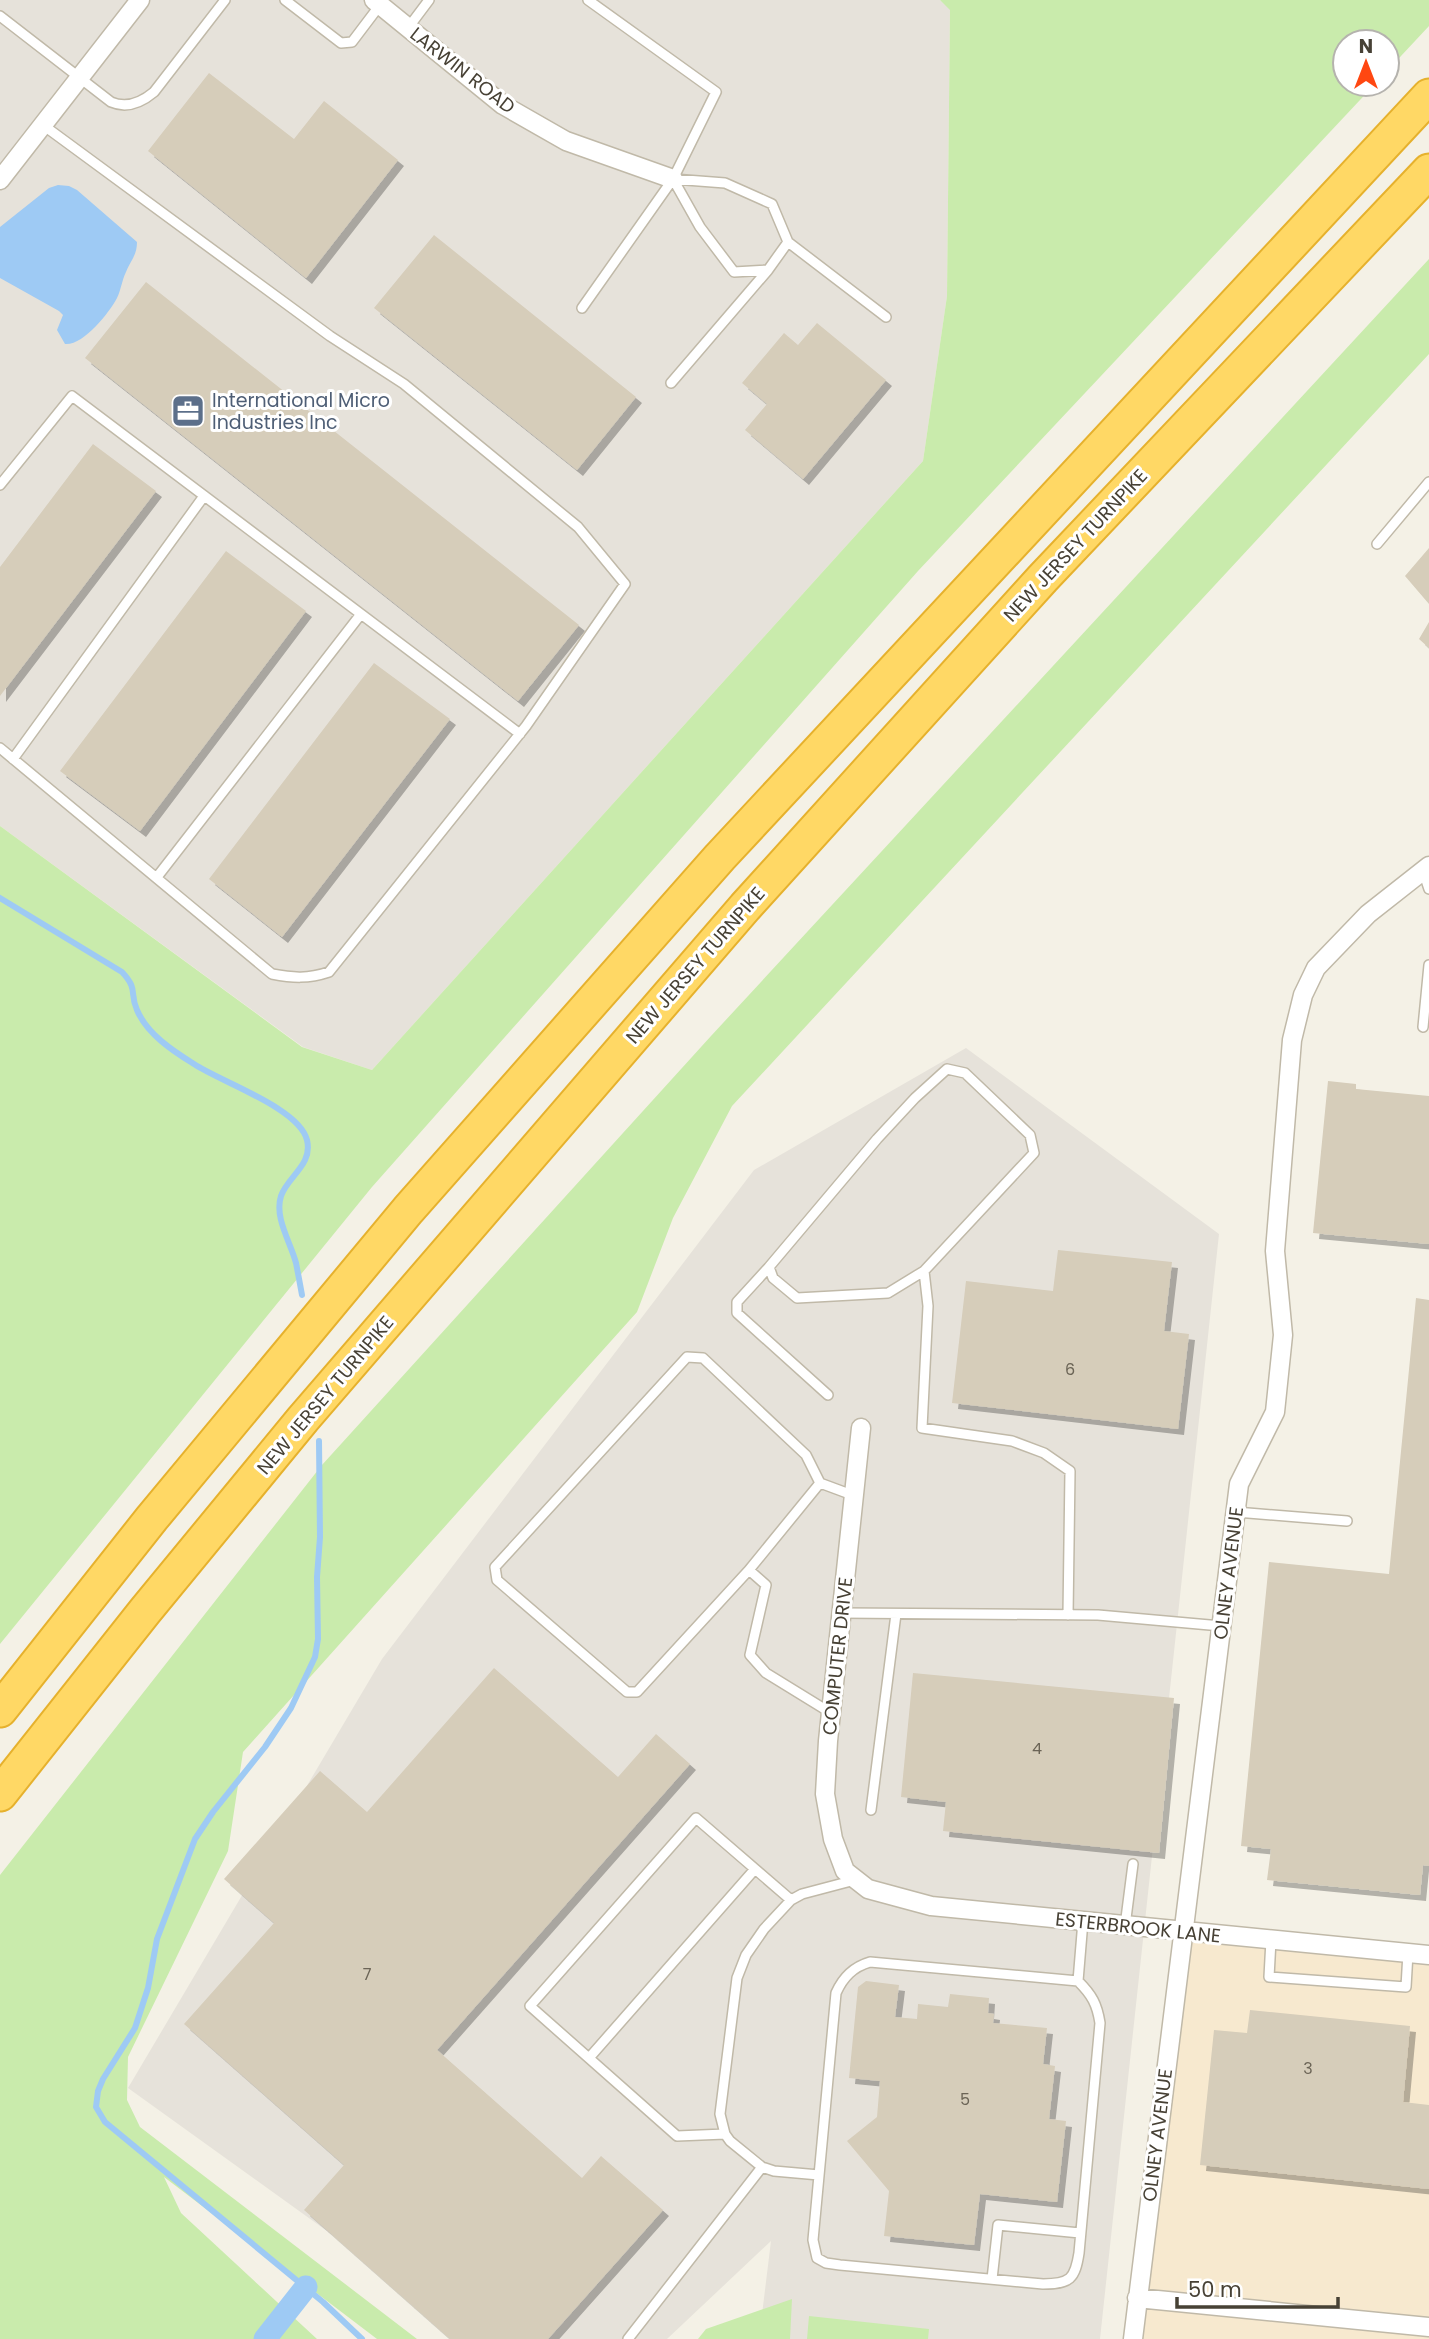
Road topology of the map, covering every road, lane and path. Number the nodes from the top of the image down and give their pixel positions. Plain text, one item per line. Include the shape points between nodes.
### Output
1 (139, 0) edge
2 (225, 0) edge
3 (285, 0) edge
4 (429, 0) edge
5 (588, 0) edge
6 (377, 3) edge
7 (0, 16) edge
8 (408, 28) junction
9 (79, 78) junction
10 (1429, 96) edge
11 (43, 125) junction
12 (1429, 171) edge
13 (673, 179) junction
14 (0, 180) edge
15 (788, 242) junction
16 (768, 270) junction
17 (582, 308) dead end
18 (886, 317) dead end
19 (671, 383) dead end
20 (1429, 482) edge
21 (0, 485) edge
22 (204, 496) junction
23 (1377, 544) dead end
24 (361, 614) junction
25 (520, 734) junction
26 (0, 748) edge
27 (13, 759) junction
28 (1426, 869) edge
29 (157, 877) junction
30 (1429, 889) edge
31 (1429, 965) edge
32 (1423, 1027) dead end
33 (769, 1267) junction
34 (924, 1271) junction
35 (828, 1395) dead end
36 (861, 1428) dead end
37 (820, 1483) junction
38 (855, 1496) junction
39 (1236, 1512) junction
40 (1346, 1521) dead end
41 (749, 1570) junction
42 (842, 1613) junction
43 (896, 1614) junction
44 (1068, 1615) junction
45 (1221, 1626) junction
46 (0, 1710) edge
47 (831, 1713) junction
48 (0, 1794) edge
49 (871, 1810) dead end
50 (1133, 1864) dead end
51 (755, 1869) junction
52 (855, 1878) junction
53 (791, 1900) junction
54 (1083, 1922) junction
55 (1125, 1926) junction
56 (1182, 1931) junction
57 (1271, 1940) junction
58 (1408, 1953) junction
59 (1429, 1955) edge
60 (1078, 1981) junction
61 (589, 2058) junction
62 (725, 2134) junction
63 (762, 2166) junction
64 (819, 2175) junction
65 (1080, 2233) junction
66 (992, 2279) junction
67 (1137, 2298) junction
68 (1429, 2327) edge
69 (628, 2339) edge
70 (1133, 2339) edge

1 - 9 street
2 - 9 lane via 145,100 118,105
3 - 6 lane via 347,44
4 - 8 lane
5 - 13 lane via 716,92
6 - 8 street, LARWIN ROAD
7 - 9 lane
8 - 13 street, LARWIN ROAD via 503,105 566,141
9 - 11 street
10 - 46 highway via 692,888 408,1210 152,1518
11 - 14 street
11 - 25 lane via 330,336 404,384 578,527 625,584
12 - 48 highway, NEW JERSEY TURNPIKE via 1044,578 745,907 303,1419
13 - 15 lane via 725,183 772,204
13 - 16 lane via 699,227 734,272
13 - 17 lane
15 - 16 lane
15 - 18 lane
16 - 19 lane
20 - 23 lane
21 - 22 lane via 72,397
22 - 24 lane
22 - 27 lane
24 - 25 lane
24 - 29 lane
25 - 29 lane via 329,972 296,978 272,974
26 - 27 lane
27 - 29 lane
28 - 30 lane
28 - 39 street, OLNEY AVENUE via 1363,919 1316,968 1303,995 1292,1040 1275,1251 1283,1335 1275,1412 1239,1484
31 - 32 lane
33 - 34 lane via 773,1278 797,1298 888,1293
33 - 34 lane via 877,1139 947,1069 965,1073 1030,1135 1034,1153
33 - 35 lane via 737,1302 737,1313
34 - 44 lane via 928,1306 922,1428 1012,1441 1044,1453 1070,1471
36 - 38 street, COMPUTER DRIVE
37 - 38 lane
37 - 41 lane
37 - 41 lane via 806,1455 793,1442 703,1358 687,1357 495,1567 497,1580 627,1692 637,1692
38 - 42 street, COMPUTER DRIVE
39 - 40 lane
39 - 45 street, OLNEY AVENUE
41 - 47 lane via 766,1585 750,1655 766,1673
42 - 43 lane
42 - 47 street, COMPUTER DRIVE
43 - 44 lane
43 - 49 lane
44 - 45 lane
45 - 56 street, OLNEY AVENUE
47 - 52 street, COMPUTER DRIVE via 825,1794 833,1839 845,1871
50 - 55 lane
51 - 53 lane
51 - 61 lane
51 - 61 lane via 696,1818 539,1995 530,2006
52 - 53 lane
52 - 54 street, ESTERBROOK LANE via 868,1889 931,1906
53 - 62 lane via 746,1955 737,1978 720,2114
54 - 55 street, ESTERBROOK LANE
54 - 60 lane
55 - 56 street, ESTERBROOK LANE
56 - 57 street, ESTERBROOK LANE
56 - 67 street, OLNEY AVENUE
57 - 58 street, ESTERBROOK LANE
57 - 58 lane via 1269,1978 1406,1987
58 - 59 street, ESTERBROOK LANE
60 - 64 lane via 870,1962 847,1974 836,1993
60 - 65 lane via 1098,2005 1100,2023
61 - 62 lane via 677,2136
62 - 63 lane
63 - 64 lane
63 - 69 lane
64 - 66 lane via 813,2240 817,2258 841,2265
65 - 66 lane via 1071,2280 1044,2284
65 - 66 lane via 998,2225
67 - 68 street
67 - 70 street, OLNEY AVENUE

